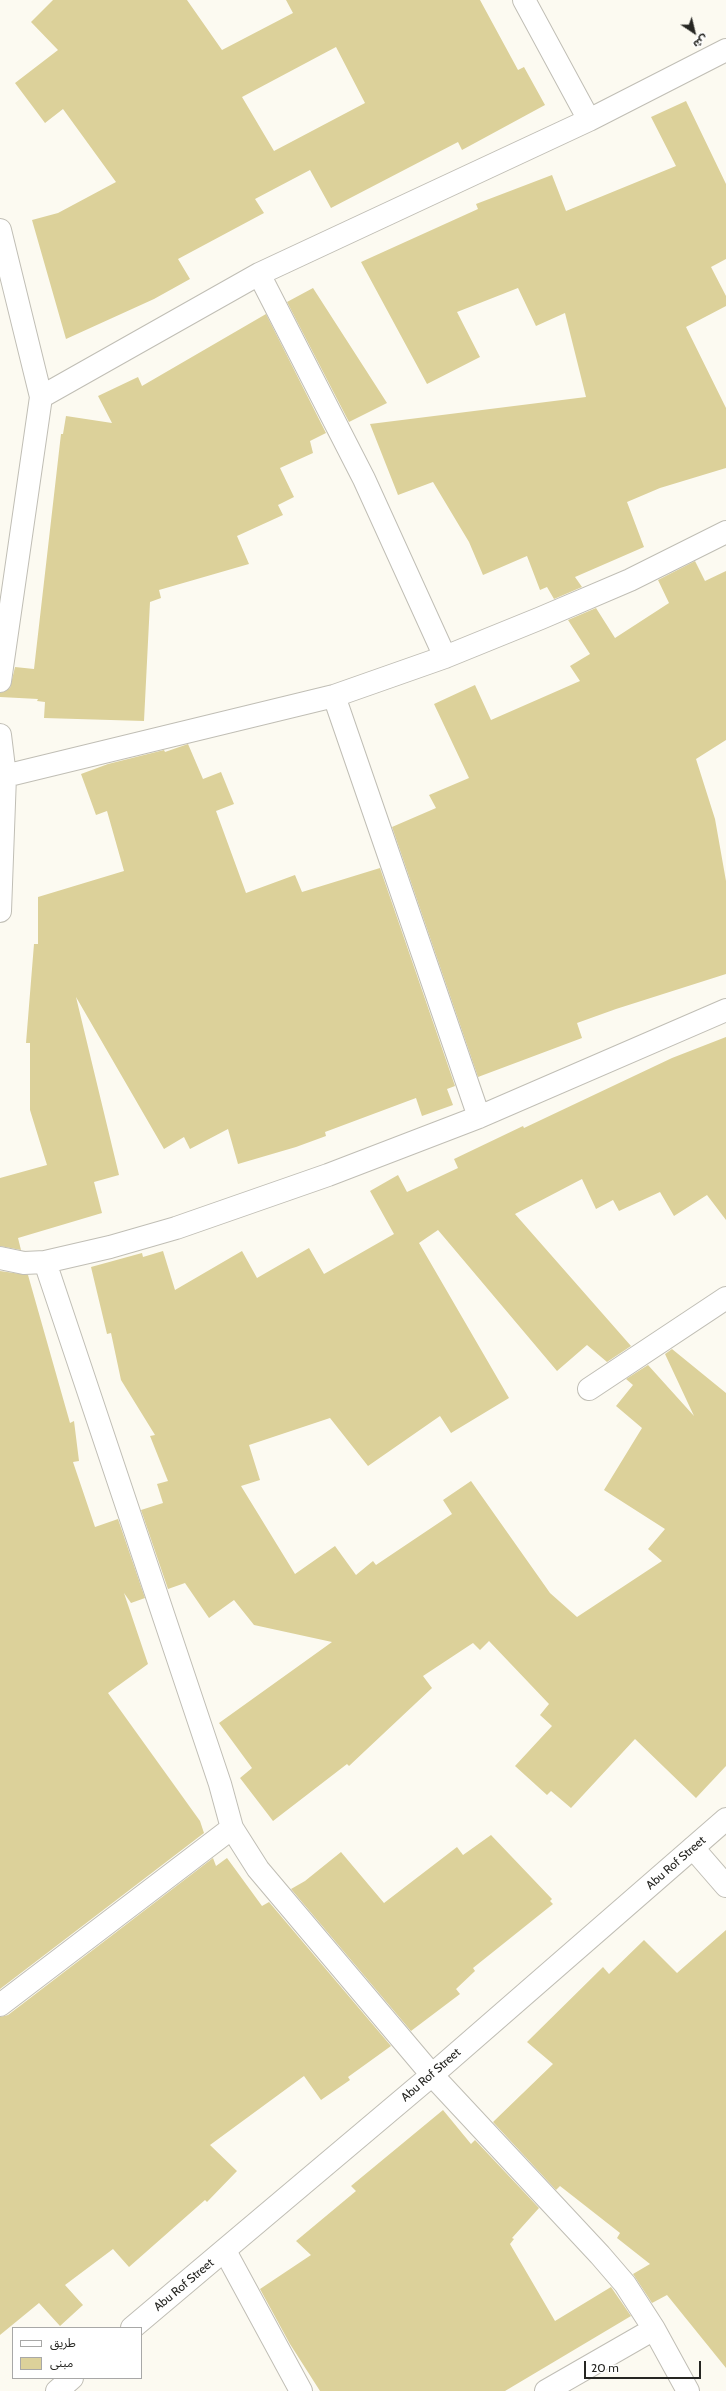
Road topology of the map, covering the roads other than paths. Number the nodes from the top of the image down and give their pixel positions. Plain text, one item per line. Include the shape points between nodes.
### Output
1 (524, 0) edge
2 (726, 50) edge
3 (589, 120) junction
4 (0, 230) edge
5 (259, 274) junction
6 (6, 284) edge
7 (41, 397) junction
8 (726, 532) edge
9 (445, 657) junction
10 (0, 682) edge
11 (334, 696) junction
12 (0, 735) edge
13 (5, 776) junction
14 (0, 886) edge
15 (0, 911) edge
16 (726, 1010) edge
17 (479, 1117) junction
18 (0, 1258) edge
19 (45, 1262) junction
20 (726, 1298) edge
21 (589, 1389) dead end
22 (726, 1819) edge
23 (232, 1828) junction
24 (692, 1848) junction
25 (726, 1886) edge
26 (0, 2005) edge
27 (432, 2075) junction
28 (225, 2251) junction
29 (133, 2327) edge
30 (654, 2329) junction
31 (71, 2379) edge
32 (57, 2391) edge
33 (301, 2391) edge
34 (546, 2391) edge
35 (688, 2391) edge

1 - 3 street
2 - 3 street
3 - 5 street
4 - 6 street
5 - 7 street
5 - 9 street via 364,479
6 - 7 street
7 - 10 street
8 - 9 street via 630,580
9 - 11 street
11 - 13 street
11 - 17 street
12 - 13 street
13 - 14 street
14 - 15 street
16 - 17 street
17 - 19 street via 328,1175 176,1228
18 - 19 street via 24,1263
19 - 23 street via 218,1776
20 - 21 street
22 - 24 street, Abu Rof Street
23 - 26 street
23 - 27 street via 258,1869
24 - 25 street
24 - 27 street, Abu Rof Street
27 - 28 street, Abu Rof Street
27 - 30 street via 600,2255 625,2284
28 - 29 street, Abu Rof Street
28 - 33 street
30 - 34 street
30 - 35 street
31 - 32 street

